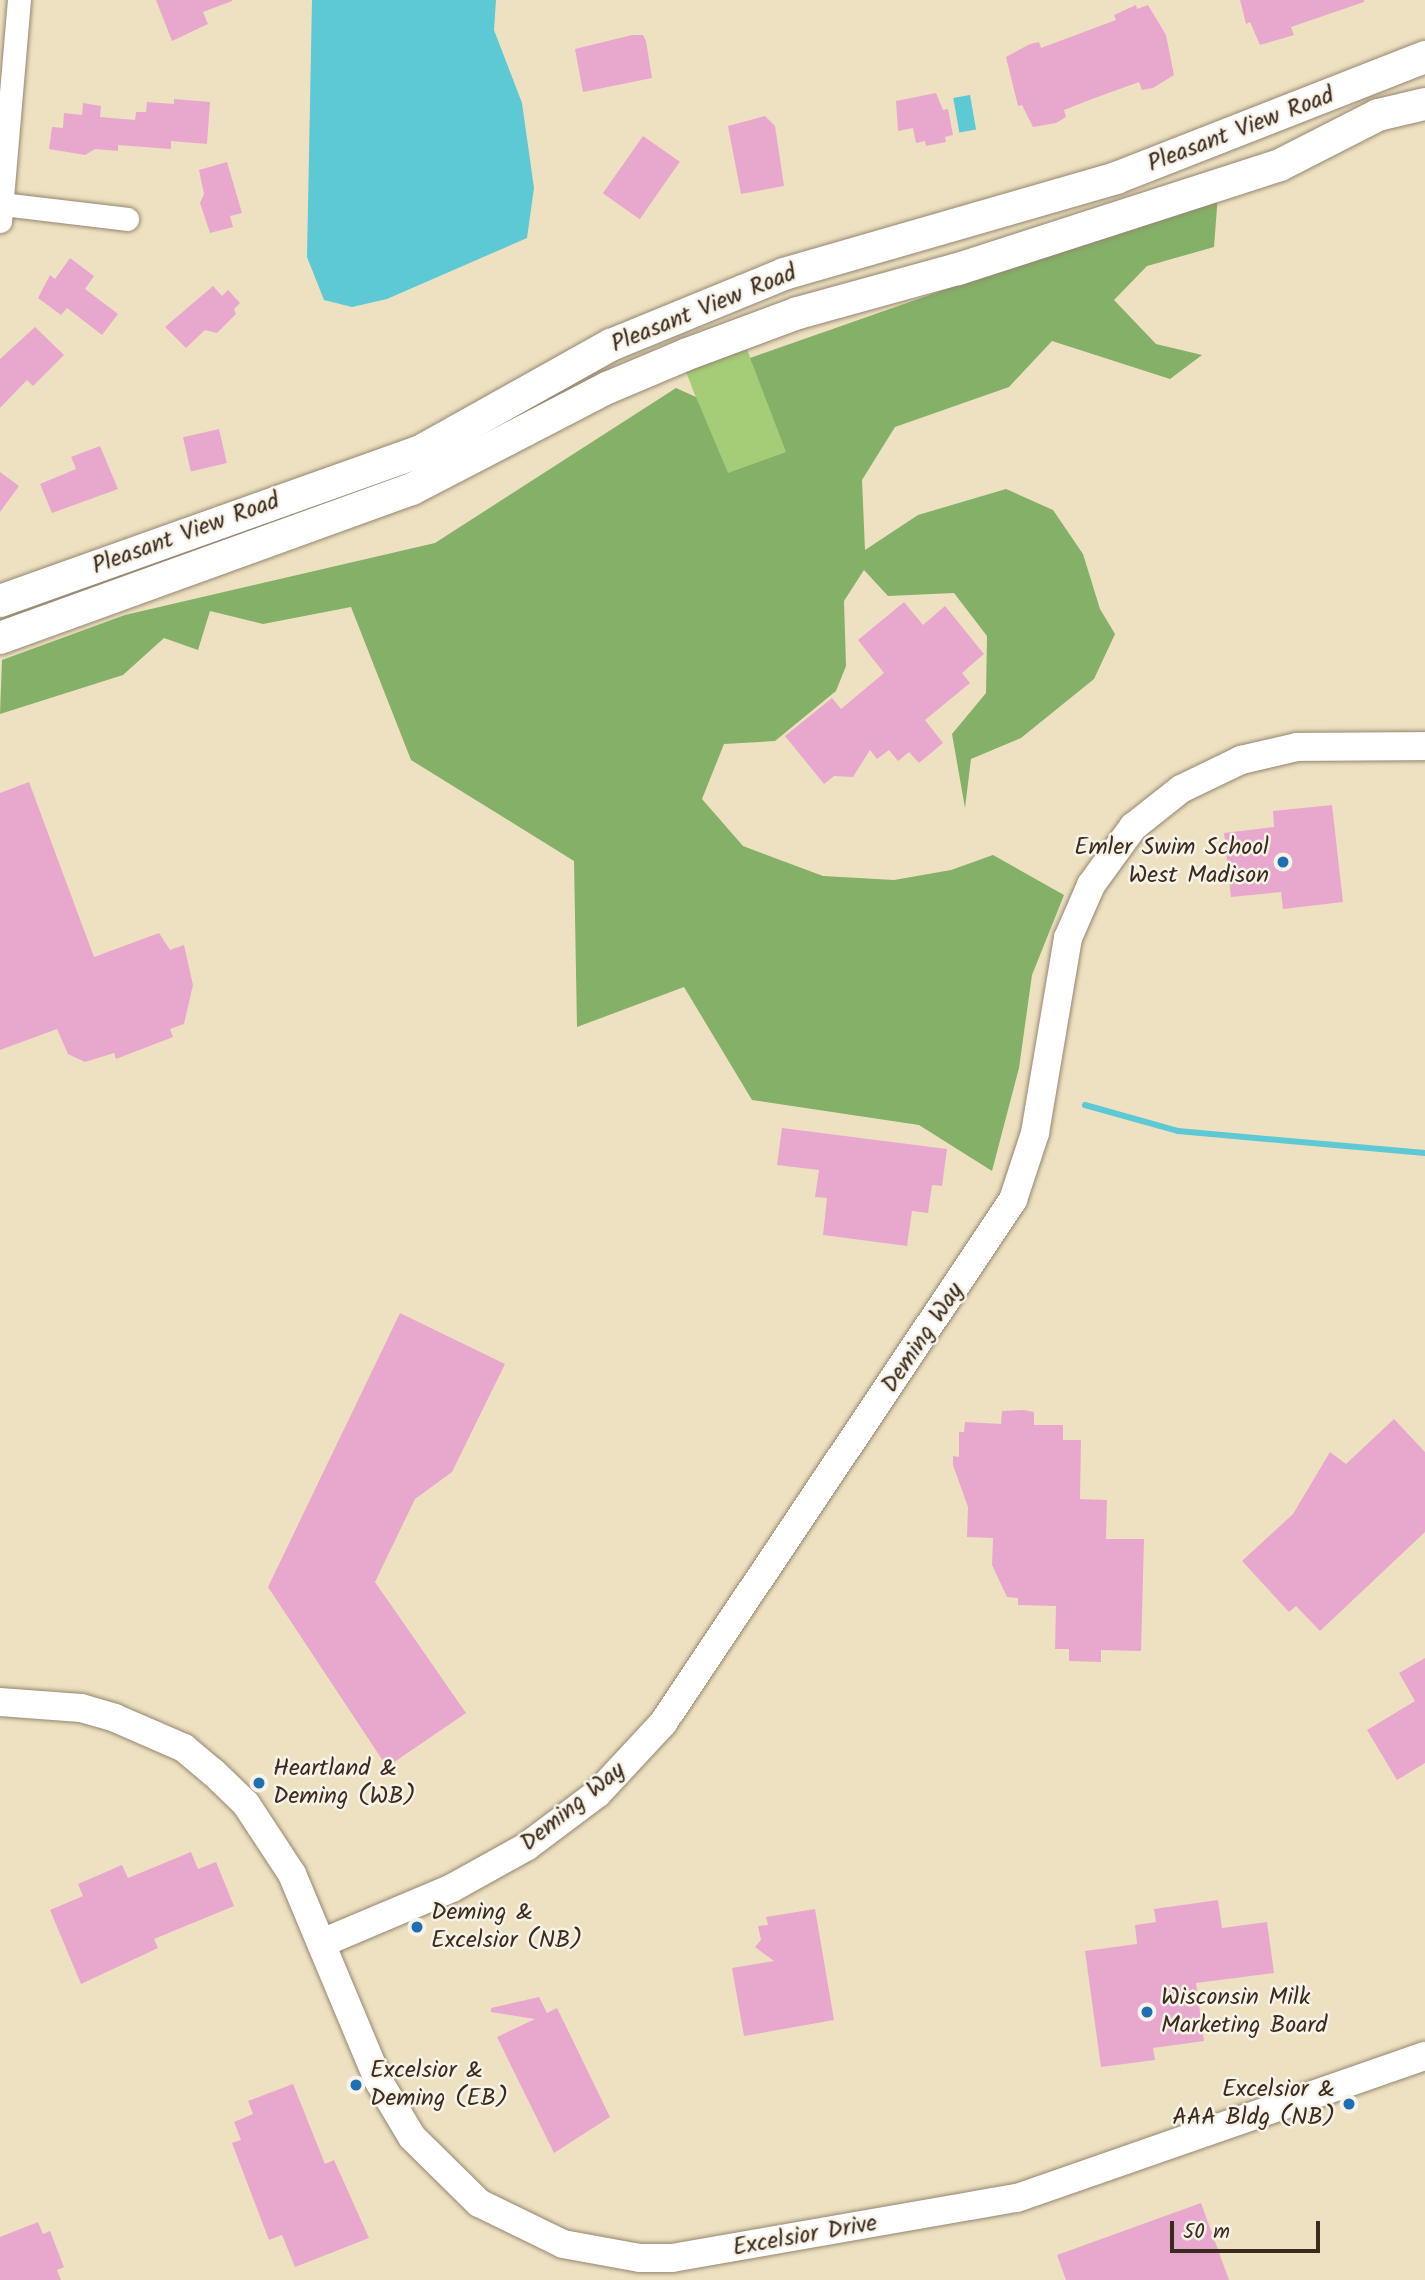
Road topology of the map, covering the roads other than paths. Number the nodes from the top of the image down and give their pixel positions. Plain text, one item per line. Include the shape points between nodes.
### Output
1 (19, 0) edge
2 (1425, 57) edge
3 (1425, 104) edge
4 (1, 212) edge
5 (127, 219) dead end
6 (0, 601) edge
7 (0, 638) edge
8 (1425, 746) edge
9 (0, 1702) edge
10 (322, 1942) junction
11 (1425, 2056) edge

1 - 4 street
2 - 6 main road, Pleasant View Road via 1116,178 784,274 611,345 421,451
3 - 7 main road, Pleasant View Road via 1378,115 1280,165 958,269 798,313 685,355 607,388 412,489
4 - 5 street
8 - 10 street, Deming Way via 1297,747 1241,760 1181,789 1133,827 1091,885 1068,938 1035,1133 1013,1200 663,1723 598,1793 526,1847 452,1888
9 - 10 street, Excelsior Drive via 81,1708 184,1748 246,1804 272,1838
10 - 11 street, Excelsior Drive via 393,2109 454,2183 479,2203 563,2244 640,2258 701,2255 1017,2198

